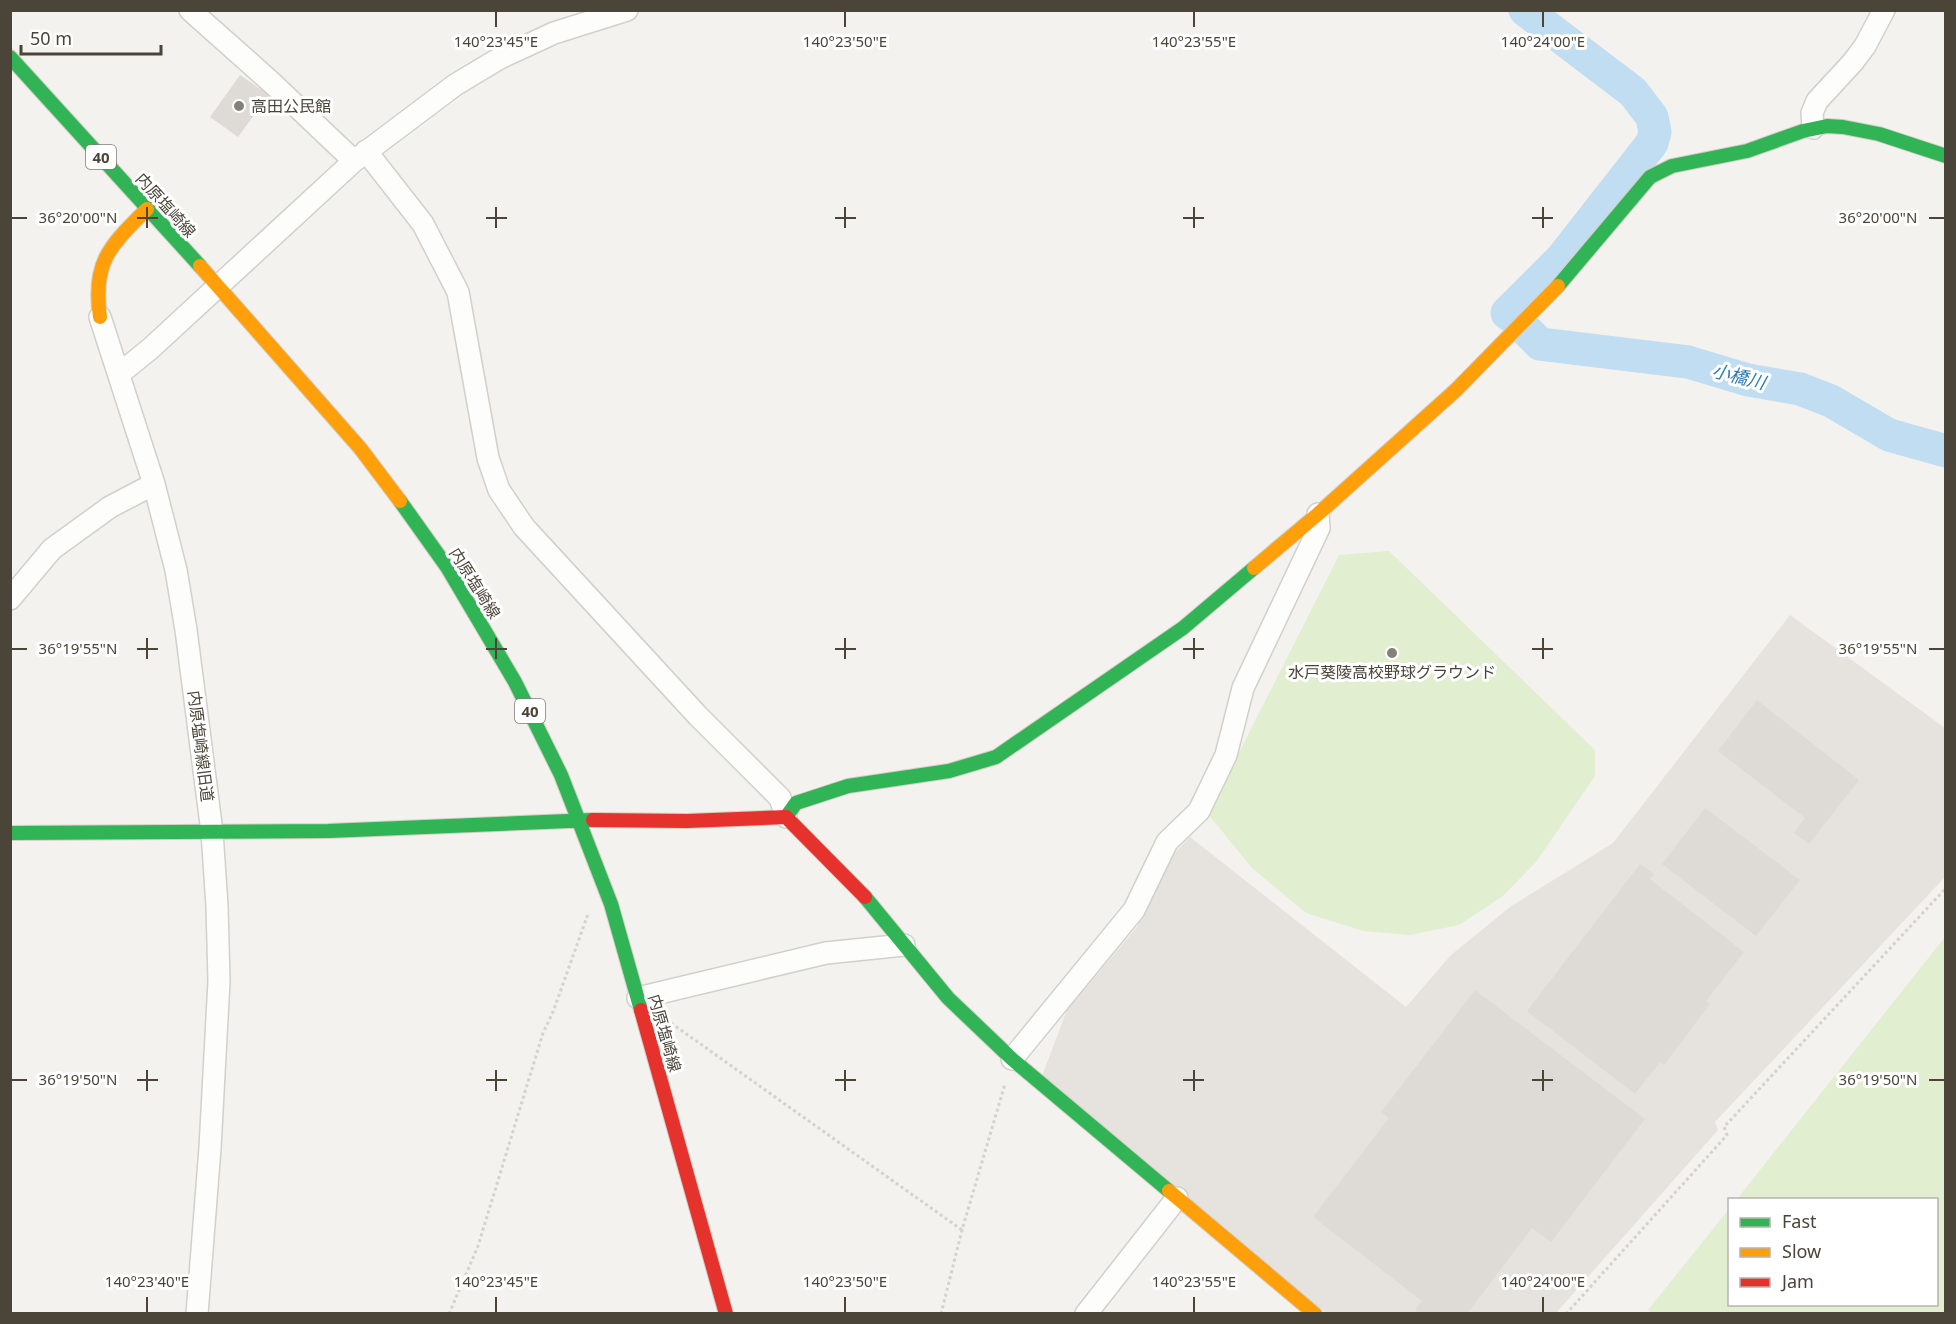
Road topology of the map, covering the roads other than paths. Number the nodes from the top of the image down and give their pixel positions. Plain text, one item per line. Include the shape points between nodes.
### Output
1 (190, 10) edge
2 (627, 10) edge
3 (1884, 10) edge
4 (10, 57) edge
5 (1813, 128) junction
6 (360, 156) junction
7 (1946, 156) edge
8 (147, 209) junction
9 (217, 286) junction
10 (100, 317) joint
11 (119, 374) junction
12 (154, 484) junction
13 (1318, 514) junction
14 (10, 599) edge
15 (786, 817) junction
16 (580, 822) junction
17 (10, 832) edge
18 (212, 832) junction
19 (904, 945) junction
20 (638, 998) junction
21 (1012, 1059) junction
22 (1177, 1198) junction
23 (197, 1314) edge
24 (726, 1314) edge
25 (1086, 1314) edge
26 (1315, 1314) edge

1 - 6 street
2 - 6 street via 554,33 500,58 455,85
3 - 5 street via 1853,62 1817,101 1812,113
4 - 8 street, 内原塩崎線 / 40
5 - 7 street via 1870,132
5 - 13 street via 1739,153 1669,166 1650,177 1551,295 1456,390
6 - 9 street
6 - 15 street via 423,224 458,292 488,458 510,509 698,716 780,798
8 - 9 street, 内原塩崎線 / 40
8 - 10 street, 内原塩崎線旧道 via 115,242 102,262 96,301
9 - 11 street
9 - 16 street, 内原塩崎線 / 40 via 360,448 416,521 515,682
10 - 11 street, 内原塩崎線旧道
11 - 12 street, 内原塩崎線旧道
12 - 14 street via 110,507 52,549
12 - 18 street, 内原塩崎線旧道 via 180,590
13 - 15 street via 1183,628 996,757 949,771 848,786 796,803
13 - 21 street via 1319,528 1243,688 1226,755 1199,811 1167,842 1134,910
15 - 16 street
15 - 19 street via 864,896
16 - 18 street
16 - 20 street, 内原塩崎線 / 40
17 - 18 street
18 - 23 street, 内原塩崎線旧道 via 219,981
19 - 20 street via 826,953
19 - 21 street via 948,998
20 - 24 street, 内原塩崎線 / 40
21 - 22 street
22 - 25 street
22 - 26 street

